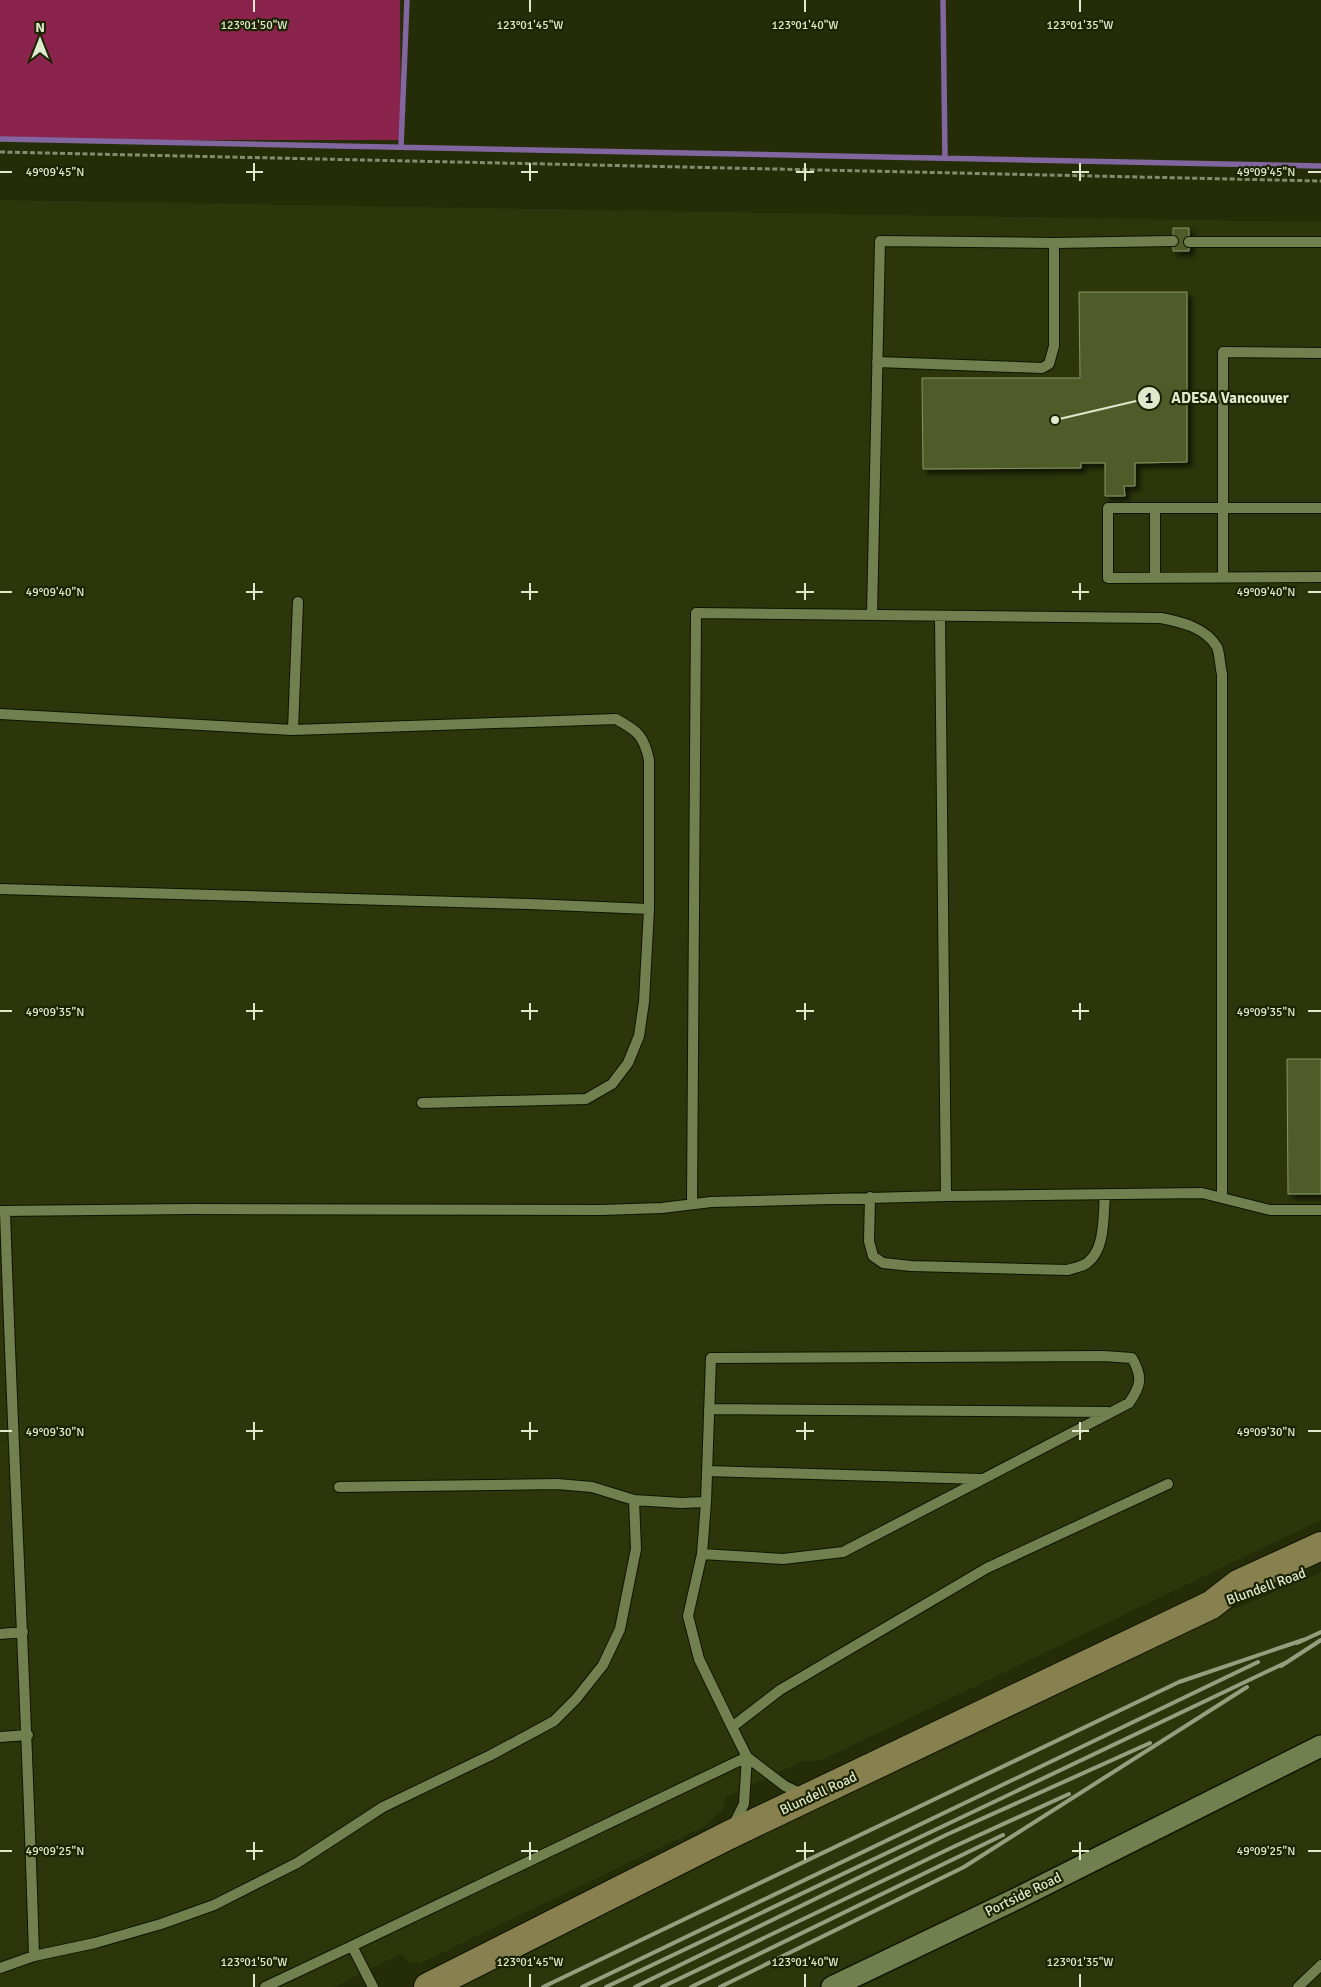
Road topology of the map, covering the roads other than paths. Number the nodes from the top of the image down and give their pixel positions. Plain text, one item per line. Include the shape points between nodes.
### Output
1 (1173, 241) dead end
2 (1189, 242) dead end
3 (1321, 242) edge
4 (1054, 243) junction
5 (1321, 353) edge
6 (877, 362) junction
7 (1155, 508) junction
8 (1223, 508) junction
9 (1321, 508) edge
10 (1222, 577) junction
11 (1321, 577) edge
12 (1155, 578) junction
13 (298, 602) dead end
14 (872, 615) junction
15 (940, 616) junction
16 (0, 714) edge
17 (292, 730) junction
18 (0, 889) edge
19 (649, 909) junction
20 (422, 1103) dead end
21 (1105, 1194) junction
22 (946, 1196) junction
23 (870, 1197) junction
24 (1222, 1197) junction
25 (692, 1204) junction
26 (1321, 1210) edge
27 (2, 1211) edge
28 (709, 1410) junction
29 (1111, 1412) junction
30 (707, 1472) junction
31 (983, 1479) junction
32 (1168, 1484) dead end
33 (339, 1487) dead end
34 (634, 1500) junction
35 (706, 1502) junction
36 (1321, 1546) edge
37 (702, 1554) junction
38 (1321, 1566) edge
39 (1211, 1605) junction
40 (23, 1632) junction
41 (0, 1634) edge
42 (732, 1727) junction
43 (28, 1735) junction
44 (0, 1736) edge
45 (1321, 1746) edge
46 (747, 1757) junction
47 (809, 1798) junction
48 (729, 1835) junction
49 (352, 1946) junction
50 (34, 1956) junction
51 (1321, 1965) edge
52 (0, 1968) edge
53 (265, 1987) edge
54 (373, 1987) edge
55 (428, 1987) edge
56 (832, 1987) edge
57 (1298, 1987) edge

1 - 4 lane
2 - 3 lane
4 - 6 lane via 1054,346 1049,364 1042,368
4 - 6 lane via 880,241
5 - 8 lane via 1223,352
6 - 14 lane
7 - 8 lane
7 - 12 lane
7 - 12 lane via 1108,508 1108,578
8 - 9 lane
8 - 10 lane
10 - 11 lane
10 - 12 lane
13 - 17 lane
14 - 15 lane
14 - 25 lane via 696,612
15 - 22 lane
15 - 24 lane via 1161,618 1200,630 1217,647 1222,674
16 - 17 lane
17 - 19 lane via 616,719 631,727 645,742 649,760
18 - 19 lane
19 - 20 lane via 639,1036 628,1063 612,1084 586,1098
21 - 22 lane
21 - 23 lane via 1102,1232 1096,1252 1086,1264 1068,1270 883,1263 873,1256 868,1240
21 - 24 lane via 1202,1193
22 - 23 lane
23 - 25 lane
24 - 26 lane via 1270,1210
25 - 27 lane via 601,1210
27 - 40 lane
28 - 29 lane
28 - 29 lane via 711,1358 1132,1358 1139,1370 1139,1389 1129,1403
28 - 30 lane
29 - 31 lane
30 - 31 lane
30 - 35 lane
31 - 37 lane via 843,1552 782,1559
32 - 42 lane via 988,1568 780,1690
33 - 34 lane via 557,1484 592,1487
34 - 35 lane via 681,1504
34 - 50 lane via 636,1549 620,1629 603,1666 554,1721 383,1807 297,1862 214,1904 161,1924
35 - 37 lane
36 - 39 main road, Blundell Road via 1238,1584
37 - 42 lane via 688,1616 699,1659
38 - 39 main road, Blundell Road via 1243,1598
39 - 47 main road, Blundell Road
40 - 41 lane
40 - 43 lane
42 - 46 lane
43 - 44 lane
43 - 50 lane
45 - 56 street, Portside Road
46 - 47 lane via 785,1786
46 - 48 lane via 744,1804
46 - 49 lane
47 - 48 main road, Blundell Road
48 - 55 main road, Blundell Road
49 - 53 lane
49 - 54 lane
50 - 52 lane
51 - 57 lane

